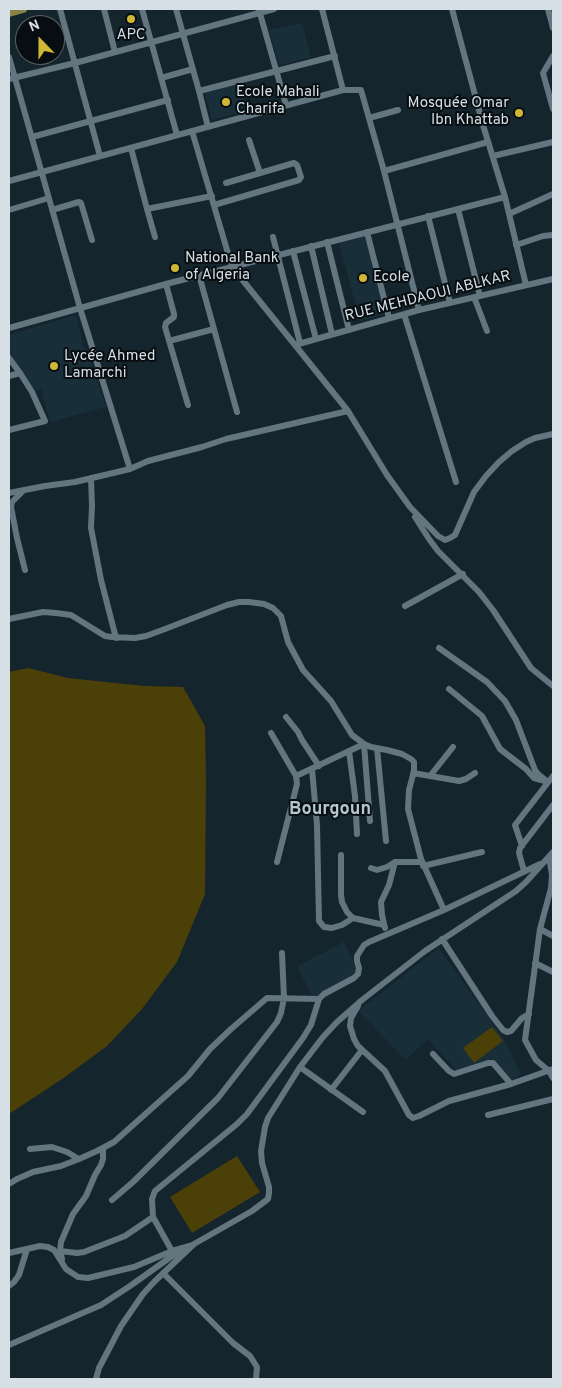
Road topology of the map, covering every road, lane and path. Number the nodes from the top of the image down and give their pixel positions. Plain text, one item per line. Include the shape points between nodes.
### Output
1 (24, 9) edge
2 (60, 9) edge
3 (104, 9) edge
4 (142, 9) edge
5 (176, 9) edge
6 (274, 9) edge
7 (322, 9) edge
8 (452, 9) edge
9 (259, 11) edge
10 (550, 12) edge
11 (9, 13) edge
12 (553, 28) edge
13 (183, 34) junction
14 (151, 42) junction
15 (115, 52) junction
16 (335, 56) junction
17 (553, 56) edge
18 (9, 57) edge
19 (75, 63) junction
20 (193, 69) junction
21 (276, 71) junction
22 (12, 78) edge
23 (162, 78) junction
24 (343, 90) junction
25 (199, 91) junction
26 (168, 100) junction
27 (286, 105) junction
28 (553, 109) edge
29 (398, 110) dead end
30 (369, 118) junction
31 (91, 121) junction
32 (208, 126) junction
33 (192, 131) junction
34 (177, 135) junction
35 (32, 136) junction
36 (249, 140) dead end
37 (488, 142) junction
38 (553, 142) edge
39 (131, 148) junction
40 (100, 156) junction
41 (493, 156) junction
42 (384, 171) junction
43 (42, 172) junction
44 (260, 173) junction
45 (9, 181) edge
46 (226, 182) dead end
47 (553, 194) edge
48 (212, 196) junction
49 (49, 198) junction
50 (505, 198) junction
51 (214, 205) junction
52 (147, 209) junction
53 (458, 209) junction
54 (9, 210) edge
55 (52, 210) junction
56 (509, 214) junction
57 (428, 216) junction
58 (397, 224) junction
59 (368, 232) junction
60 (553, 235) edge
61 (155, 237) dead end
62 (273, 237) dead end
63 (92, 240) dead end
64 (326, 242) junction
65 (516, 245) junction
66 (311, 246) junction
67 (293, 251) junction
68 (278, 256) junction
69 (232, 267) junction
70 (199, 275) junction
71 (553, 279) edge
72 (166, 284) junction
73 (526, 285) junction
74 (477, 296) junction
75 (450, 303) junction
76 (80, 308) junction
77 (419, 310) junction
78 (404, 314) junction
79 (389, 318) junction
80 (9, 326) edge
81 (214, 328) junction
82 (349, 330) junction
83 (487, 331) dead end
84 (332, 334) junction
85 (316, 339) junction
86 (169, 341) junction
87 (298, 344) junction
88 (9, 358) edge
89 (20, 372) junction
90 (9, 376) edge
91 (188, 405) dead end
92 (348, 411) junction
93 (236, 412) dead end
94 (9, 430) edge
95 (553, 434) edge
96 (130, 470) junction
97 (91, 478) junction
98 (456, 482) dead end
99 (24, 490) junction
100 (9, 493) edge
101 (410, 507) junction
102 (25, 570) dead end
103 (462, 574) junction
104 (405, 606) dead end
105 (9, 619) edge
106 (116, 638) junction
107 (439, 648) dead end
108 (553, 686) edge
109 (449, 689) dead end
110 (286, 717) dead end
111 (271, 733) dead end
112 (364, 744) junction
113 (453, 746) dead end
114 (377, 748) junction
115 (349, 751) junction
116 (315, 767) junction
117 (413, 773) junction
118 (475, 773) dead end
119 (296, 776) junction
120 (430, 776) junction
121 (553, 776) edge
122 (548, 782) junction
123 (553, 805) edge
124 (370, 820) dead end
125 (357, 834) dead end
126 (386, 842) dead end
127 (522, 846) junction
128 (482, 852) dead end
129 (341, 855) dead end
130 (549, 857) edge
131 (277, 862) dead end
132 (395, 862) junction
133 (423, 864) junction
134 (372, 868) dead end
135 (524, 872) junction
136 (552, 889) edge
137 (444, 910) junction
138 (353, 918) junction
139 (384, 926) junction
140 (540, 930) junction
141 (388, 934) junction
142 (553, 936) edge
143 (442, 939) junction
144 (282, 953) dead end
145 (535, 963) junction
146 (553, 972) edge
147 (284, 998) junction
148 (319, 999) junction
149 (361, 1001) junction
150 (529, 1014) junction
151 (362, 1050) junction
152 (433, 1054) dead end
153 (300, 1067) junction
154 (551, 1070) edge
155 (553, 1078) edge
156 (511, 1084) junction
157 (331, 1090) junction
158 (553, 1099) edge
159 (363, 1112) dead end
160 (488, 1116) dead end
161 (30, 1148) dead end
162 (103, 1148) junction
163 (79, 1159) junction
164 (9, 1184) edge
165 (112, 1200) dead end
166 (153, 1217) junction
167 (194, 1244) junction
168 (185, 1247) junction
169 (28, 1249) junction
170 (172, 1250) junction
171 (60, 1251) junction
172 (9, 1253) edge
173 (66, 1269) junction
174 (163, 1273) junction
175 (9, 1286) edge
176 (10, 1344) edge
177 (96, 1379) edge
178 (256, 1379) edge

1 - 11 main road
2 - 19 street
3 - 15 street
4 - 14 street
5 - 13 street
6 - 9 street
7 - 16 street
8 - 37 street, RUE MEHDAOUI ABLKAR
9 - 13 street
9 - 21 street
10 - 12 street
13 - 14 street
13 - 20 street
14 - 15 street
14 - 23 street
15 - 19 street
16 - 21 street
16 - 24 street
17 - 28 street via 544,73
18 - 22 street
19 - 22 street
19 - 31 street
20 - 23 street
20 - 25 street
21 - 25 street
21 - 27 street
22 - 35 street
23 - 26 street
24 - 27 street
24 - 30 street via 361,90
25 - 32 street
26 - 31 street
26 - 34 street
27 - 32 street
29 - 30 street
30 - 42 street
31 - 35 street
31 - 40 street
32 - 33 street
33 - 34 street
33 - 48 street
34 - 39 street
35 - 43 street
36 - 44 street
37 - 41 street, RUE MEHDAOUI ABLKAR
37 - 42 street
38 - 41 street
39 - 40 street
39 - 52 street
40 - 43 street
41 - 50 street, RUE MEHDAOUI ABLKAR
42 - 58 street
43 - 45 street
43 - 49 street
44 - 46 street
44 - 51 street via 294,163 301,177
47 - 56 street
48 - 51 street
48 - 52 street
49 - 54 street
49 - 55 street
50 - 53 street
50 - 56 street, RUE MEHDAOUI ABLKAR
51 - 69 street
52 - 61 street
53 - 57 street
53 - 74 street
55 - 63 street via 81,203
55 - 76 street
56 - 65 street, RUE MEHDAOUI ABLKAR
57 - 58 street
57 - 75 street
58 - 59 street
58 - 77 street
59 - 64 street
59 - 79 street
60 - 65 street
62 - 68 street
64 - 66 street
64 - 82 street
65 - 73 street, RUE MEHDAOUI ABLKAR
66 - 67 street
66 - 84 street
67 - 68 street
67 - 85 street
68 - 69 street
68 - 87 street
69 - 70 street
69 - 87 street
70 - 72 street
70 - 81 street
71 - 73 street
72 - 76 street
72 - 86 street via 174,314 165,324
73 - 74 street, RUE MEHDAOUI ABLKAR
74 - 75 street, RUE MEHDAOUI ABLKAR
74 - 83 street
75 - 77 street, RUE MEHDAOUI ABLKAR
76 - 80 street
76 - 96 street
77 - 78 street, RUE MEHDAOUI ABLKAR
78 - 79 street, RUE MEHDAOUI ABLKAR
78 - 98 street
79 - 82 street, RUE MEHDAOUI ABLKAR
81 - 86 street
81 - 93 street
82 - 84 street, RUE MEHDAOUI ABLKAR
84 - 85 street, RUE MEHDAOUI ABLKAR
85 - 87 street, RUE MEHDAOUI ABLKAR
86 - 91 street
87 - 92 street
88 - 89 street
89 - 90 street
89 - 94 street via 45,421
92 - 96 street via 242,435 148,461
92 - 101 street
95 - 101 street via 526,442 499,462 474,492 456,534 450,538 445,540 438,536
96 - 97 street
97 - 99 street
97 - 106 street via 91,528
99 - 100 street
99 - 102 street via 11,507
101 - 103 street via 438,551
103 - 104 street
103 - 108 street via 480,592 531,668
105 - 106 street via 44,612 67,614 105,636
106 - 112 street via 146,636 239,602 264,604 281,616 288,642 302,670 331,701 352,735
107 - 122 street via 487,682 504,701 516,720 535,770
109 - 122 street via 482,716 500,749 534,778
110 - 116 street via 298,732
111 - 119 street
112 - 114 street
112 - 115 street
112 - 124 street
113 - 120 street
114 - 117 street via 395,751 411,759
114 - 126 street
115 - 116 street
115 - 125 street
116 - 119 street
116 - 138 street via 319,921 324,927 332,928
117 - 120 street
117 - 133 street via 408,809
118 - 120 street via 459,781
119 - 131 street via 297,784
121 - 122 street
122 - 127 street via 515,825
123 - 127 street
127 - 135 street via 519,853
128 - 133 street
129 - 138 street via 342,902
130 - 135 street
130 - 136 street
130 - 143 street via 516,891
132 - 133 street
132 - 134 street via 377,870
132 - 139 street via 381,902
133 - 137 street
135 - 137 street
136 - 140 street
137 - 141 street
138 - 139 street
139 - 141 street
140 - 142 street
140 - 145 street
141 - 148 street via 368,942 359,950 357,976
143 - 149 street
143 - 150 street via 503,1030 511,1031
144 - 147 street
145 - 146 street
145 - 150 street
147 - 148 street
147 - 162 street via 267,998 260,1003 210,1049 188,1076 114,1142
147 - 165 street via 277,1022 218,1098
148 - 166 street via 303,1038 247,1114 155,1191
149 - 151 street via 350,1026
149 - 153 street via 330,1030
150 - 154 street via 525,1040 536,1060
151 - 156 street via 385,1071 413,1118 449,1101
151 - 157 street
152 - 156 street via 454,1074 492,1063
153 - 157 street
153 - 167 street via 264,1126 261,1151 269,1187 268,1198 252,1211
154 - 155 street
154 - 156 street
157 - 159 street
158 - 160 street
161 - 163 street via 52,1147
162 - 163 street
162 - 171 street via 104,1159 69,1222
163 - 164 street via 34,1172
166 - 170 street
166 - 171 street via 125,1236 84,1252
167 - 168 street
167 - 174 street
168 - 170 street
168 - 176 street via 101,1305
169 - 172 street
169 - 173 street via 40,1246 54,1250
169 - 175 street via 19,1275
170 - 173 street via 134,1267 93,1277 78,1277
171 - 173 street
174 - 177 street via 143,1294 121,1326 98,1368
174 - 178 street via 250,1356 257,1367

